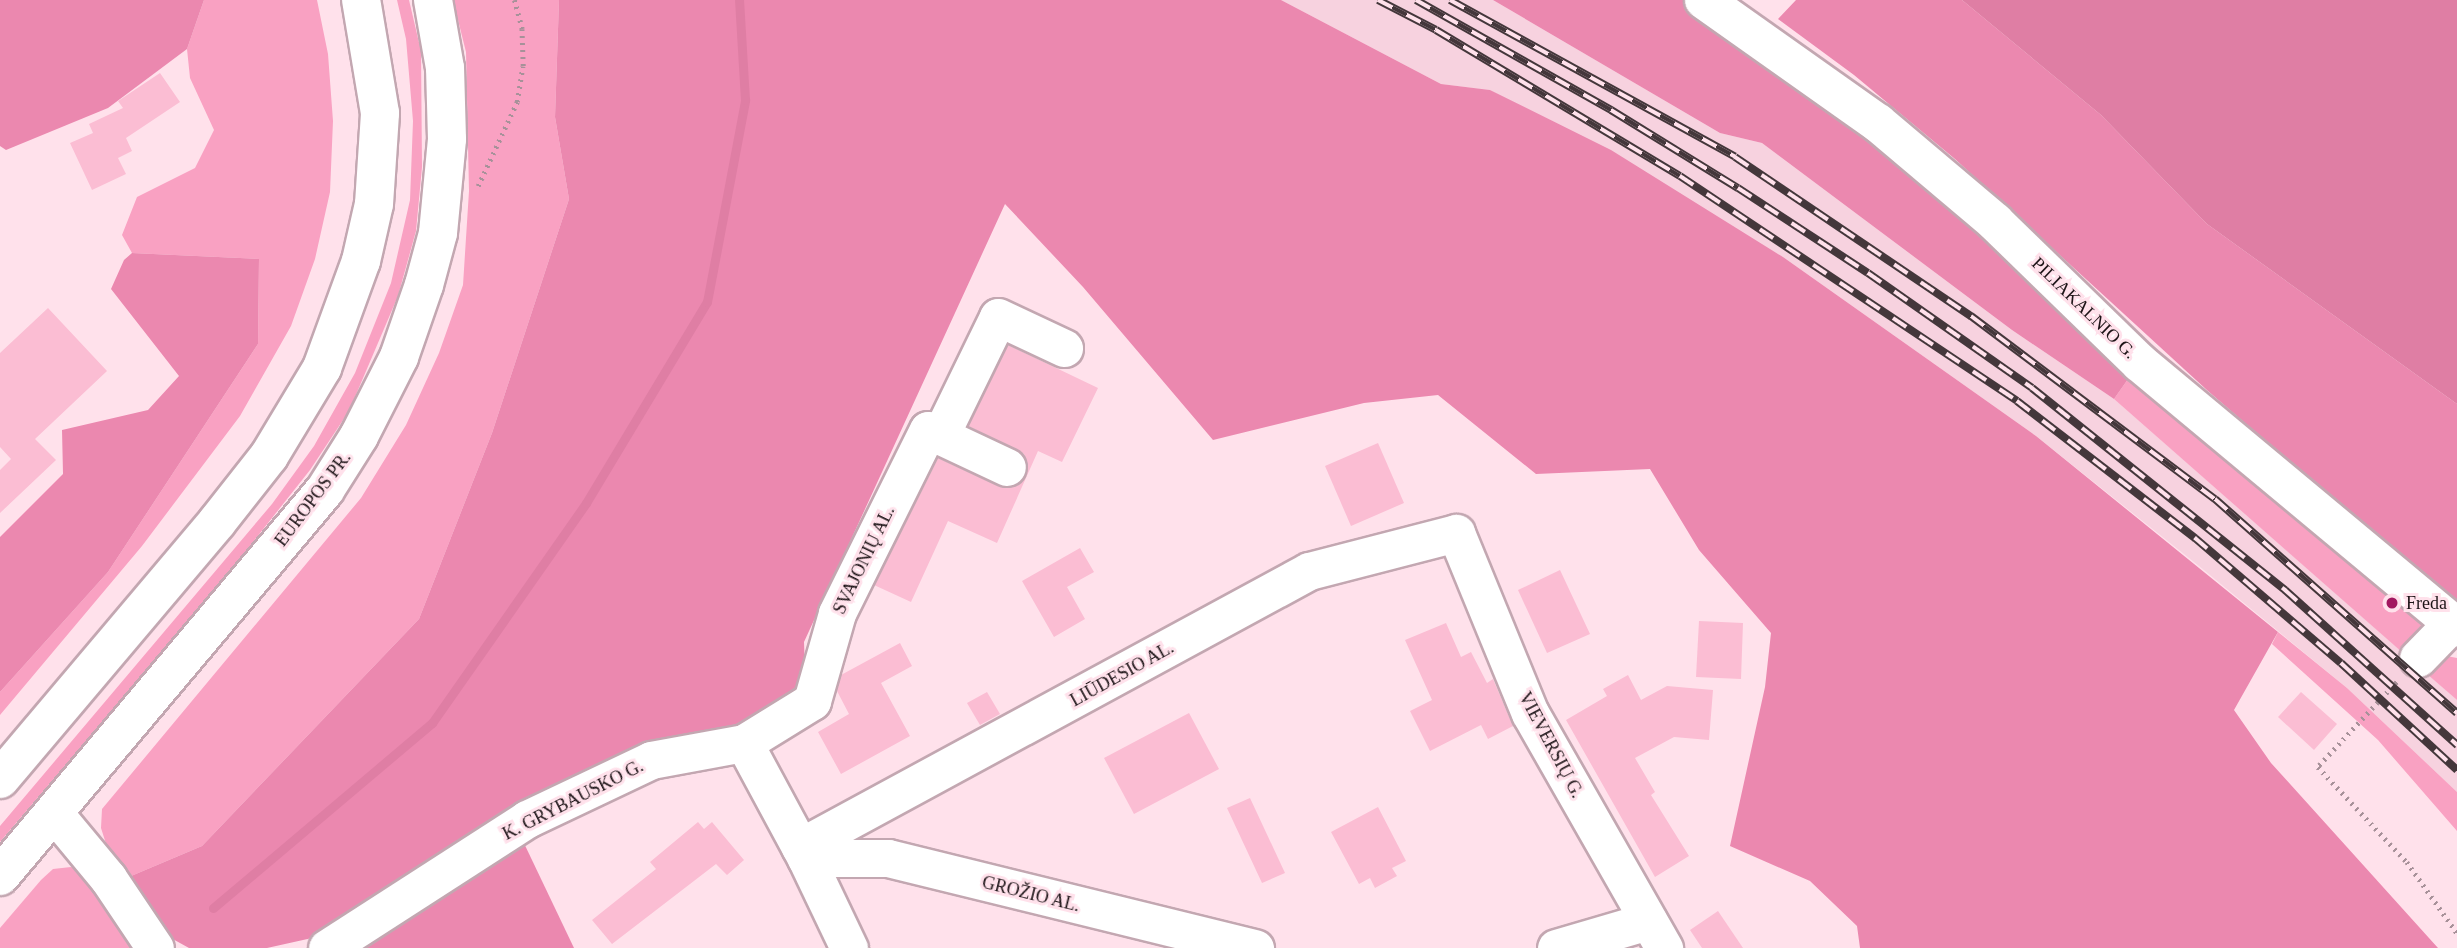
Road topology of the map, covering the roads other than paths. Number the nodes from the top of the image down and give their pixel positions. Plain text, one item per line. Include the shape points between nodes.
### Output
1 (361, 0) edge
2 (433, 0) edge
3 (1704, 0) edge
4 (1064, 348) dead end
5 (940, 436) junction
6 (1007, 467) dead end
7 (1456, 533) joint
8 (2455, 625) edge
9 (2418, 659) road end
10 (744, 743) junction
11 (0, 779) edge
12 (54, 813) junction
13 (803, 853) junction
14 (0, 876) edge
15 (1656, 934) edge
16 (155, 948) edge
17 (327, 948) edge
18 (849, 948) edge
19 (1255, 948) edge
20 (1556, 948) edge

1 - 11 main road via 380,113 374,204 361,261 322,368 269,456
2 - 12 main road, EUROPOS PR. via 444,68 447,139 438,233 399,357 325,490
3 - 8 main road, PILIAKALNIO G. via 1878,123 1995,222 2140,363
4 - 5 street via 998,317
5 - 6 street
5 - 10 street, SVAJONIŲ AL. via 929,430 837,613 812,701
7 - 13 street, LIŪDESIO AL. via 1309,571
7 - 15 street, VIEVERSIŲ G. via 1530,713
8 - 9 street
10 - 13 street
10 - 17 street, K. GRYBAUSKO G. via 651,760 527,819
12 - 14 main road, EUROPOS PR.
12 - 16 street via 108,878
13 - 18 street
13 - 19 street, GROŽIO AL. via 888,859
15 - 20 street

